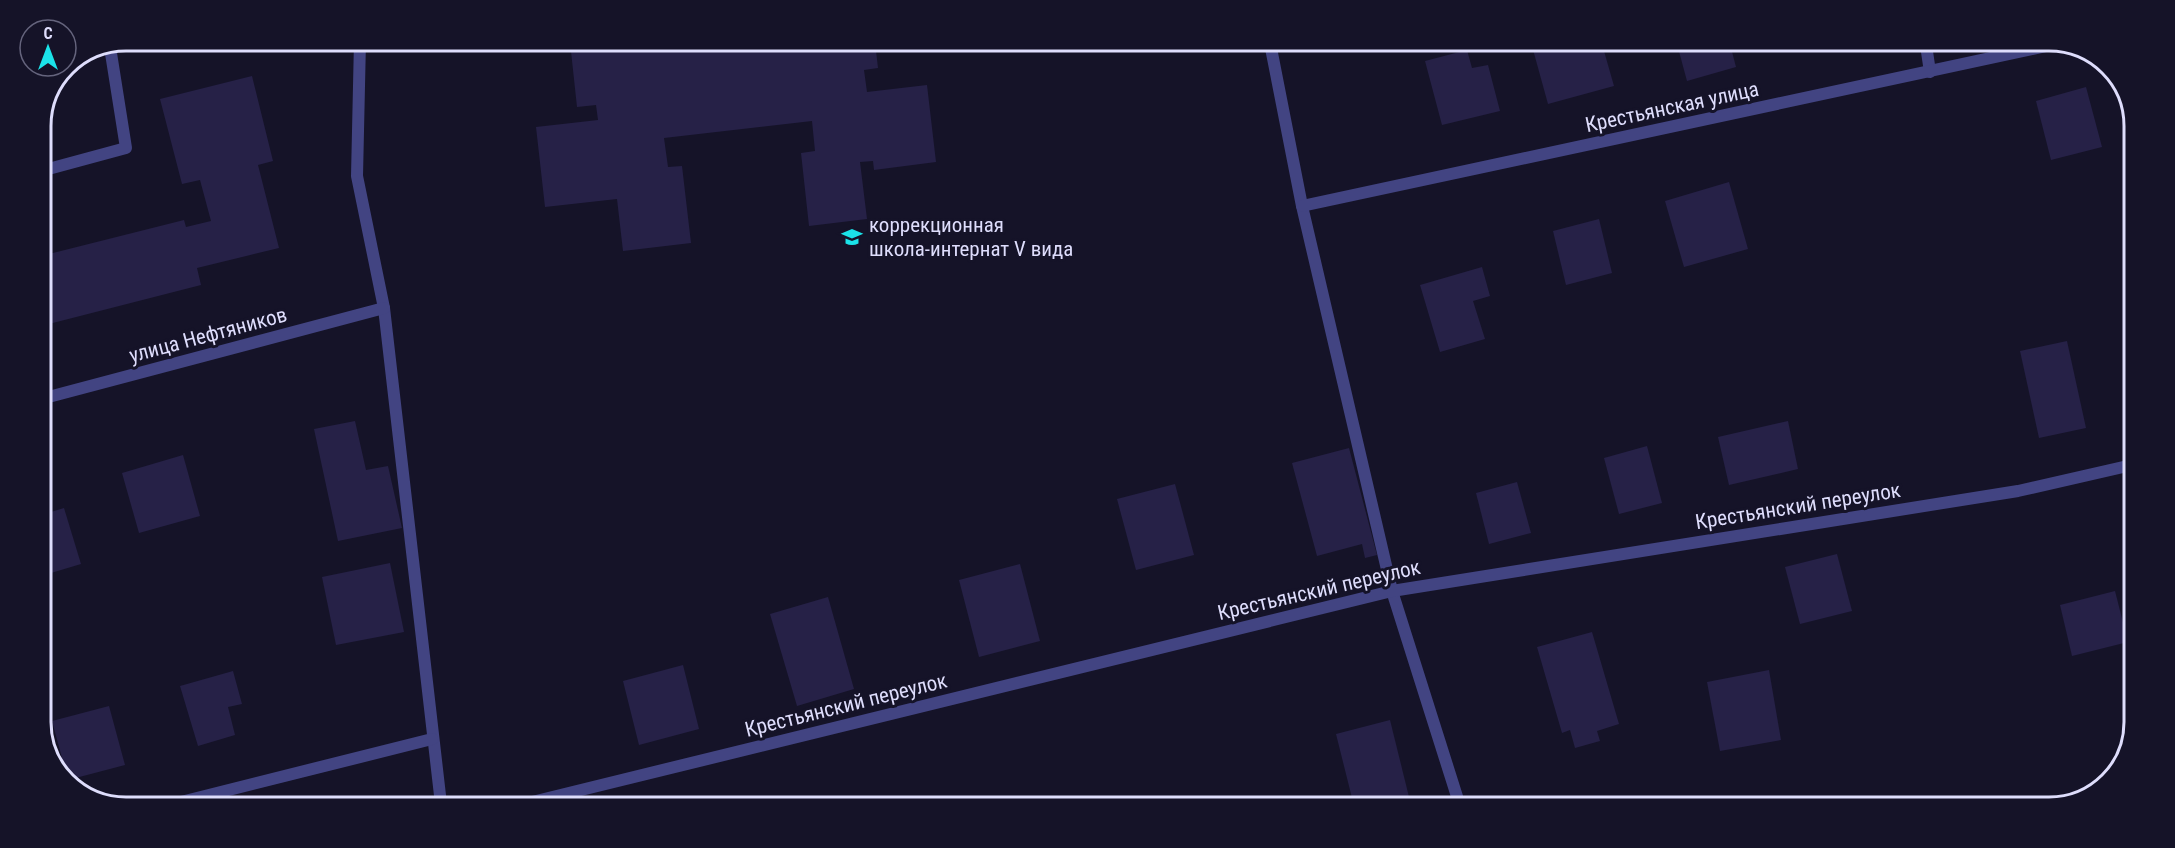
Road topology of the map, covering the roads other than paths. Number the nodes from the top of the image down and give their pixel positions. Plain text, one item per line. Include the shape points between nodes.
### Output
1 (360, 51) edge
2 (1272, 51) edge
3 (1927, 51) edge
4 (2024, 51) edge
5 (111, 52) edge
6 (1930, 72) junction
7 (51, 168) edge
8 (1302, 206) junction
9 (384, 308) junction
10 (51, 396) edge
11 (2124, 467) edge
12 (1392, 591) junction
13 (432, 739) junction
14 (201, 797) edge
15 (440, 797) edge
16 (553, 797) edge
17 (1457, 797) edge

1 - 9 street via 357,176
2 - 8 street
3 - 6 street
4 - 6 street, Крестьянская улица
5 - 7 street via 126,148
6 - 8 street, Крестьянская улица
8 - 12 street
9 - 10 street, улица Нефтяников
9 - 13 street
11 - 12 street, Крестьянский переулок via 2018,491
12 - 16 street, Крестьянский переулок
12 - 17 street
13 - 14 street
13 - 15 street

